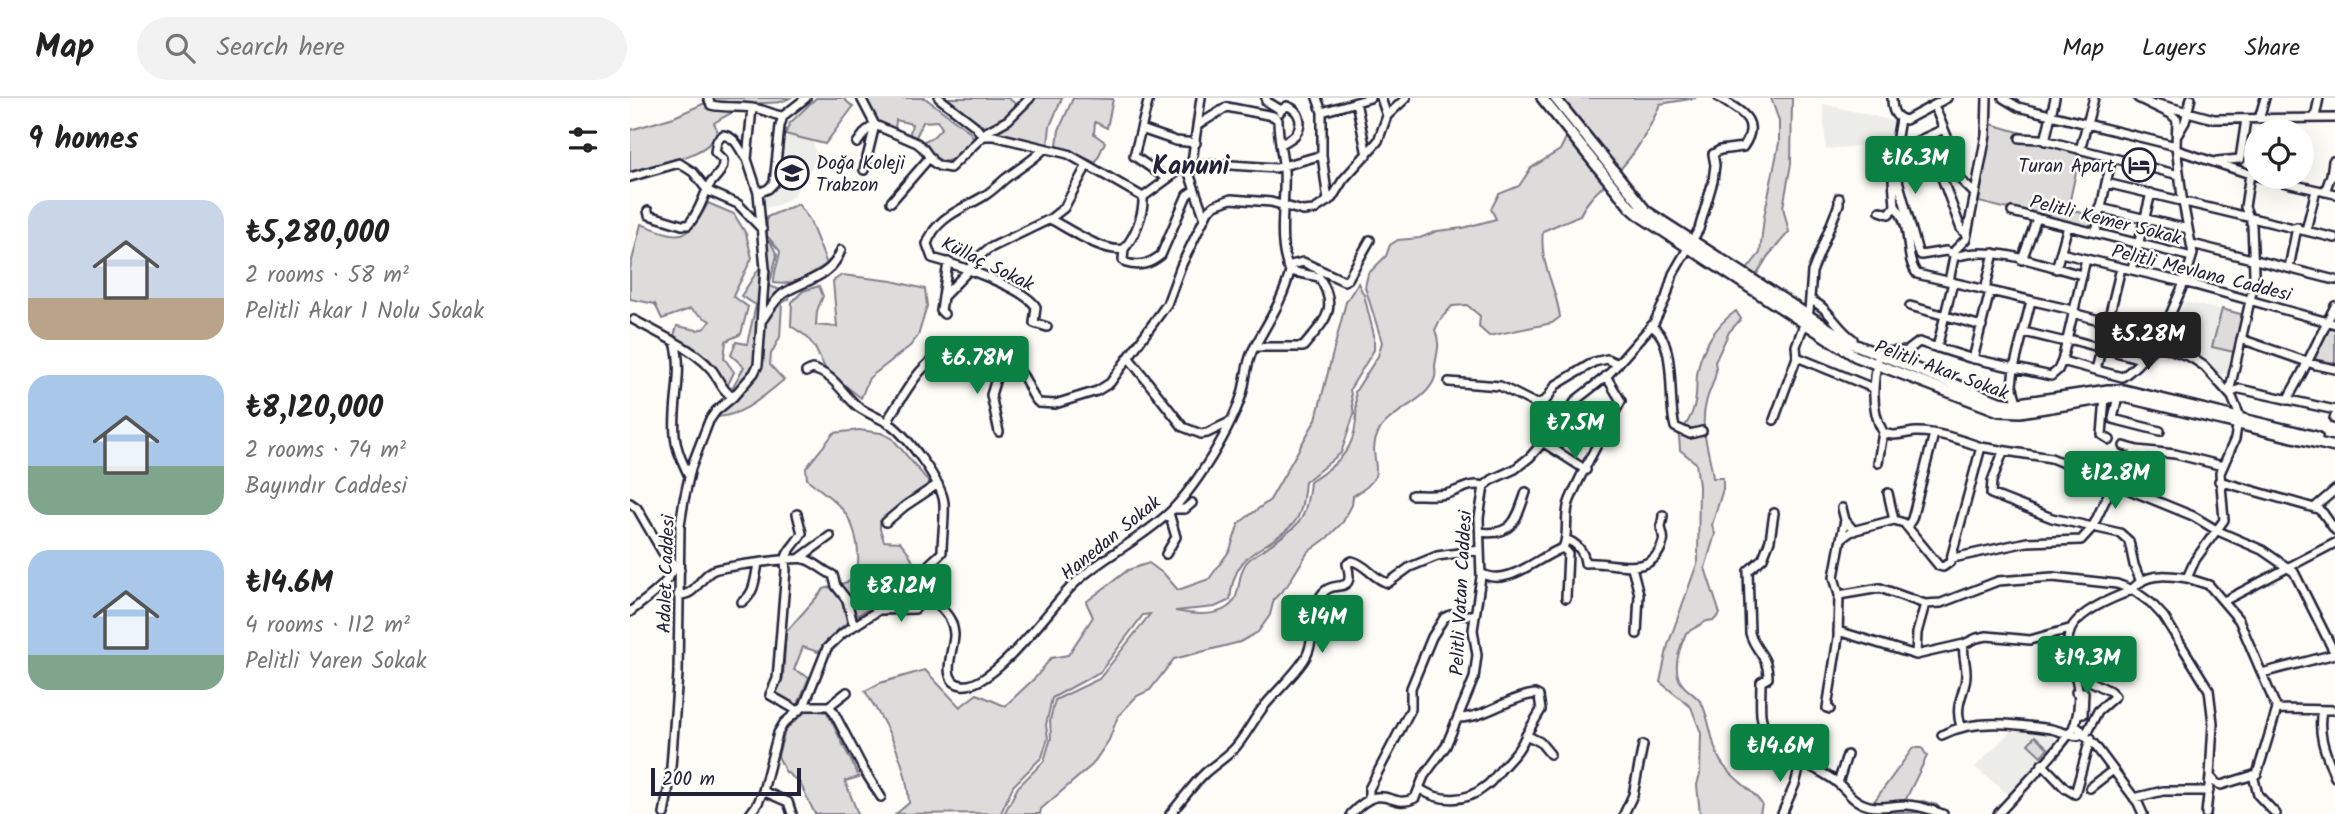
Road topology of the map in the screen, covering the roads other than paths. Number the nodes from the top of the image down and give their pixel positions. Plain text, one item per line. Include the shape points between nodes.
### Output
1 (708, 98) edge
2 (806, 98) edge
3 (861, 98) edge
4 (939, 98) edge
5 (1149, 98) edge
6 (1201, 98) edge
7 (1266, 98) edge
8 (1317, 98) edge
9 (1370, 98) edge
10 (1381, 98) edge
11 (1406, 98) edge
12 (1542, 98) edge
13 (1555, 98) edge
14 (1719, 98) edge
15 (1892, 98) edge
16 (1947, 98) edge
17 (1987, 98) edge
18 (2003, 98) edge
19 (2055, 98) edge
20 (2191, 98) edge
21 (2265, 98) edge
22 (2319, 98) edge
23 (1025, 99) edge
24 (2092, 99) edge
25 (2141, 99) edge
26 (1356, 102) junction
27 (1934, 105) junction
28 (752, 108) junction
29 (1281, 110) junction
30 (1322, 112) junction
31 (2188, 113) junction
32 (783, 116) junction
33 (1387, 116) junction
34 (2051, 116) junction
35 (2315, 117) junction
36 (1276, 118) junction
37 (2335, 118) edge
38 (1900, 119) junction
39 (2246, 119) edge
40 (2259, 119) joint
41 (875, 125) junction
42 (1198, 125) junction
43 (2087, 125) junction
44 (1141, 129) junction
45 (1944, 129) junction
46 (2177, 134) junction
47 (2244, 135) edge
48 (983, 136) junction
49 (2020, 138) dead end
50 (2045, 141) junction
51 (857, 143) dead end
52 (1196, 143) junction
53 (1280, 145) junction
54 (2177, 148) junction
55 (1044, 149) junction
56 (2080, 150) junction
57 (1953, 153) junction
58 (1322, 155) junction
59 (1367, 155) junction
60 (930, 157) junction
61 (2112, 158) junction
62 (747, 159) junction
63 (2210, 161) junction
64 (2333, 161) dead end
65 (1087, 165) junction
66 (1191, 166) junction
67 (1284, 167) junction
68 (864, 170) dead end
69 (2244, 171) edge
70 (2179, 175) junction
71 (2333, 175) edge
72 (630, 177) edge
73 (1167, 179) junction
74 (2106, 183) junction
75 (2250, 189) edge
76 (2312, 189) edge
77 (1195, 190) junction
78 (2316, 190) junction
79 (708, 191) junction
80 (2325, 192) junction
81 (758, 193) junction
82 (2151, 193) junction
83 (1975, 194) junction
84 (2335, 194) edge
85 (1143, 197) junction
86 (1839, 198) dead end
87 (2183, 200) junction
88 (1328, 201) junction
89 (891, 202) dead end
90 (1283, 206) junction
91 (1895, 206) junction
92 (2100, 208) junction
93 (649, 211) dead end
94 (1880, 211) dead end
95 (2012, 212) dead end
96 (1205, 216) junction
97 (2249, 216) junction
98 (2036, 218) junction
99 (1050, 219) junction
100 (2144, 219) junction
101 (2068, 226) junction
102 (2297, 228) junction
103 (762, 229) junction
104 (2188, 229) junction
105 (2306, 230) junction
106 (2096, 233) junction
107 (1967, 235) junction
108 (2335, 238) edge
109 (1370, 240) dead end
110 (2138, 244) junction
111 (2192, 244) junction
112 (1690, 245) junction
113 (1124, 249) junction
114 (841, 250) dead end
115 (1994, 253) junction
116 (2061, 253) junction
117 (1954, 256) junction
118 (2192, 257) junction
119 (2086, 259) junction
120 (2254, 259) junction
121 (2022, 260) junction
122 (948, 262) junction
123 (1289, 268) junction
124 (2121, 268) junction
125 (2290, 268) junction
126 (2056, 269) junction
127 (969, 270) junction
128 (2132, 270) junction
129 (2082, 275) junction
130 (2335, 280) edge
131 (1951, 281) junction
132 (2184, 282) junction
133 (1987, 290) junction
134 (943, 297) junction
135 (1810, 300) junction
136 (2250, 300) junction
137 (2031, 301) junction
138 (1910, 306) dead end
139 (2335, 306) edge
140 (2073, 312) junction
141 (944, 314) dead end
142 (1945, 314) junction
143 (634, 320) dead end
144 (1806, 320) junction
145 (2109, 322) junction
146 (760, 323) junction
147 (2331, 323) edge
148 (1651, 326) junction
149 (1982, 326) junction
150 (1047, 327) dead end
151 (2024, 331) junction
152 (2161, 339) junction
153 (2241, 339) junction
154 (2067, 340) junction
155 (675, 342) junction
156 (1255, 347) junction
157 (1937, 348) junction
158 (2102, 348) junction
159 (1797, 357) junction
160 (1878, 357) junction
161 (1129, 358) junction
162 (1973, 359) junction
163 (2141, 359) junction
164 (2063, 361) junction
165 (1001, 362) junction
166 (2308, 362) junction
167 (1618, 364) junction
168 (2014, 368) junction
169 (2335, 369) edge
170 (2096, 370) junction
171 (806, 372) dead end
172 (1606, 376) junction
173 (1449, 382) dead end
174 (1873, 388) junction
175 (2229, 393) junction
176 (2118, 396) junction
177 (733, 397) junction
178 (2105, 397) junction
179 (2287, 400) junction
180 (2019, 408) junction
181 (2335, 410) edge
182 (1774, 420) dead end
183 (2239, 421) junction
184 (1231, 422) junction
185 (889, 424) junction
186 (1702, 431) dead end
187 (2160, 431) dead end
188 (999, 432) dead end
189 (1883, 432) junction
190 (1934, 434) junction
191 (2110, 440) dead end
192 (2335, 441) edge
193 (1544, 443) junction
194 (2124, 446) dead end
195 (1980, 447) junction
196 (2335, 447) edge
197 (2134, 450) junction
198 (2003, 452) junction
199 (1878, 463) dead end
200 (2222, 466) junction
201 (1586, 470) junction
202 (690, 477) junction
203 (2219, 481) junction
204 (2114, 482) junction
205 (937, 484) junction
206 (1484, 486) junction
207 (2123, 486) junction
208 (2335, 490) edge
209 (1526, 492) dead end
210 (1888, 494) dead end
211 (1412, 495) dead end
212 (630, 503) edge
213 (1192, 503) dead end
214 (1842, 508) dead end
215 (2314, 508) junction
216 (1171, 511) junction
217 (1774, 513) dead end
218 (797, 514) dead end
219 (1663, 515) dead end
220 (1845, 520) junction
221 (1894, 520) junction
222 (886, 522) dead end
223 (1907, 527) junction
224 (2092, 528) junction
225 (2335, 530) edge
226 (1854, 531) junction
227 (2218, 531) junction
228 (1480, 532) junction
229 (830, 536) dead end
230 (1841, 539) junction
231 (1567, 540) junction
232 (2335, 543) edge
233 (1563, 548) junction
234 (1480, 550) junction
235 (1166, 554) dead end
236 (800, 558) junction
237 (1953, 558) junction
238 (784, 562) junction
239 (758, 564) junction
240 (1633, 567) junction
241 (678, 568) junction
242 (2289, 569) junction
243 (1481, 573) junction
244 (2187, 578) junction
245 (920, 582) junction
246 (2141, 582) junction
247 (2133, 590) junction
248 (678, 595) junction
249 (1839, 595) junction
250 (1566, 598) dead end
251 (2224, 601) junction
252 (742, 602) dead end
253 (1925, 604) junction
254 (630, 612) edge
255 (1474, 615) junction
256 (856, 625) junction
257 (2069, 629) junction
258 (1838, 631) junction
259 (1637, 634) dead end
260 (1965, 644) junction
261 (2335, 654) edge
262 (1916, 655) junction
263 (2262, 673) junction
264 (2076, 674) junction
265 (847, 692) dead end
266 (2077, 692) junction
267 (829, 706) junction
268 (801, 708) junction
269 (1830, 709) dead end
270 (2277, 709) junction
271 (2322, 710) junction
272 (2335, 710) edge
273 (2098, 711) junction
274 (2083, 714) junction
275 (1458, 718) junction
276 (1961, 726) junction
277 (2082, 732) junction
278 (1942, 734) dead end
279 (2069, 734) junction
280 (1526, 735) junction
281 (1643, 745) dead end
282 (1550, 754) dead end
283 (1847, 755) dead end
284 (1801, 762) junction
285 (2042, 764) junction
286 (2113, 770) junction
287 (2253, 775) junction
288 (2210, 776) junction
289 (2335, 777) edge
290 (1838, 783) junction
291 (2090, 788) dead end
292 (1420, 789) junction
293 (763, 791) junction
294 (2209, 791) junction
295 (881, 797) dead end
296 (2134, 798) junction
297 (1369, 799) junction
298 (664, 814) edge
299 (750, 814) edge
300 (792, 814) edge
301 (1170, 814) edge
302 (1351, 814) edge
303 (1624, 814) edge
304 (1782, 814) edge
305 (1943, 814) edge
306 (1998, 814) edge
307 (2143, 814) edge
308 (2206, 814) edge
309 (2276, 814) edge

1 - 28 street via 718,107
2 - 32 street
3 - 41 street
4 - 48 street
5 - 44 street
6 - 42 street
7 - 29 street
8 - 30 street
9 - 26 street
10 - 33 street
11 - 33 street
12 - 112 main road via 1630,207
13 - 112 main road via 1641,207
14 - 112 street, Pelitli Vatan Caddesi via 1748,119 1750,137 1743,147 1713,154 1713,181
15 - 38 street
16 - 27 street
17 - 83 street via 1986,135
18 - 34 street
19 - 34 street
20 - 31 street
21 - 40 street
22 - 35 street
23 - 48 street via 1009,120
24 - 43 street
25 - 31 street
25 - 46 street via 2175,117
26 - 30 street
26 - 59 street
27 - 38 street via 1909,120
27 - 45 street
28 - 32 street
28 - 62 street
29 - 36 street
29 - 53 street via 1292,108 1300,121 1295,135
30 - 58 street
31 - 39 street
31 - 46 street
32 - 81 street via 774,183
33 - 59 street
34 - 43 street
34 - 50 street
35 - 37 street
35 - 40 street
36 - 42 street via 1227,107
36 - 53 street
38 - 91 street via 1892,166
41 - 51 street
41 - 60 street via 917,144
41 - 68 street
42 - 52 street
43 - 54 street
43 - 56 street
44 - 52 street
44 - 73 street via 1134,156
45 - 57 street
45 - 117 street via 1902,148 1898,180 1918,252 1946,251
46 - 54 street
47 - 63 street via 2241,159
48 - 55 street
48 - 60 street via 950,168 939,166
49 - 50 street
50 - 56 street
52 - 66 street
53 - 67 street
54 - 63 street
54 - 70 street
55 - 65 street via 1068,154
55 - 122 street, Küllaç Sokak via 986,195 934,228 927,244 929,253
56 - 61 street
57 - 83 street via 1961,180
57 - 107 street via 1942,178
58 - 67 street
58 - 88 street
59 - 88 street
60 - 89 street
61 - 70 street
61 - 74 street
62 - 79 street via 731,137 719,137 715,152 724,163
62 - 81 street, Adalet Caddesi
63 - 69 street
64 - 71 street
65 - 85 street
65 - 99 street via 1065,208
66 - 67 street
66 - 73 street
66 - 77 street
67 - 90 street
70 - 87 street
71 - 80 street
72 - 79 street via 679,163
73 - 85 street
74 - 82 street
74 - 92 street
75 - 97 street via 2245,207
76 - 78 street
77 - 96 street
77 - 113 street via 1186,195 1161,255 1154,261 1126,263
78 - 80 street
78 - 105 street
79 - 93 street via 688,225 649,215
79 - 103 street via 738,204
80 - 84 street
81 - 103 street, Adalet Caddesi
82 - 87 street
82 - 100 street
83 - 107 street
85 - 113 street via 1139,220
86 - 135 street via 1812,272
87 - 97 street
87 - 104 street
88 - 90 street via 1309,211
90 - 96 street via 1231,199
90 - 123 street
91 - 94 street via 1889,214
91 - 131 street via 1903,214 1914,271
92 - 100 street
92 - 106 street
95 - 98 street, Pelitli Kemer Sokak
96 - 161 street via 1170,299
97 - 102 street
97 - 120 street
98 - 101 street, Pelitli Kemer Sokak
98 - 121 street
99 - 113 street via 1116,251
99 - 127 street via 988,249
100 - 104 street
100 - 110 street
101 - 106 street, Pelitli Kemer Sokak
101 - 116 street
102 - 105 street
102 - 125 street
103 - 146 street, Adalet Caddesi via 765,268
104 - 111 street
105 - 108 street
106 - 110 street, Pelitli Kemer Sokak
107 - 117 street
109 - 123 street via 1344,281 1303,262
110 - 118 street, Pelitli Kemer Sokak
110 - 128 street
111 - 118 street
111 - 120 street
112 - 144 main road, Pelitli Akar Sokak
112 - 148 street, Pelitli Vatan Caddesi
114 - 146 street via 824,274 780,296
115 - 117 street
115 - 121 street
115 - 133 street
116 - 119 street, Pelitli Mevlana Caddesi
116 - 126 street
117 - 131 street
118 - 132 street
119 - 124 street, Pelitli Mevlana Caddesi
119 - 129 street
120 - 125 street
120 - 136 street
121 - 126 street
122 - 127 street, Küllaç Sokak
122 - 134 street
123 - 156 street, Hanedan Sokak
123 - 156 street via 1319,277 1330,304 1327,317 1303,347
124 - 128 street, Pelitli Mevlana Caddesi
124 - 145 street
125 - 130 street
126 - 129 street
127 - 134 street
127 - 150 street, Küllaç Sokak via 1027,297 1035,307 1034,323
128 - 132 street, Pelitli Mevlana Caddesi
129 - 140 street
131 - 133 street
131 - 142 street
132 - 136 street, Pelitli Mevlana Caddesi
132 - 152 street
133 - 137 street
133 - 149 street
134 - 141 street
135 - 144 street
135 - 160 street via 1820,304 1846,335
136 - 147 street, Pelitli Mevlana Caddesi
136 - 153 street
137 - 140 street
137 - 151 street
138 - 142 street
139 - 147 street
140 - 145 street
140 - 154 street
142 - 149 street
142 - 157 street
143 - 155 street
144 - 159 street
144 - 160 main road, Pelitli Akar Sokak
145 - 152 street
145 - 158 street
146 - 177 street, Adalet Caddesi via 758,365
147 - 166 street
148 - 167 street, Pelitli Vatan Caddesi
148 - 186 street via 1667,350 1675,427 1689,434
149 - 162 street
151 - 154 street
151 - 168 street
152 - 163 street
152 - 175 street via 2164,347 2196,360
153 - 166 street
153 - 175 street
154 - 158 street
154 - 164 street
155 - 177 street via 710,368
155 - 202 street via 675,436
156 - 184 street, Hanedan Sokak
157 - 160 street via 1919,342 1907,351
157 - 162 street
158 - 163 street
158 - 170 street
159 - 174 street
159 - 182 street
160 - 174 street
160 - 180 main road, Pelitli Akar Sokak
161 - 165 street via 1097,391 1055,404 1039,403 1019,371
161 - 184 street via 1183,427 1201,434
162 - 168 street
163 - 170 street via 2122,377
164 - 168 street via 2051,376
164 - 170 street
165 - 185 street via 969,350 942,355 914,376
165 - 188 street via 991,395
166 - 169 street
166 - 179 street
167 - 172 street, Pelitli Vatan Caddesi
167 - 173 street via 1607,359 1594,362 1556,385 1546,400 1536,404 1500,386
168 - 180 street via 2012,385
171 - 185 street via 825,373 858,407
172 - 193 street, Pelitli Vatan Caddesi via 1576,400
172 - 201 street via 1621,401
174 - 189 street
175 - 179 street via 2240,389
175 - 183 street
176 - 178 main road, Pelitli Akar Sokak
176 - 183 main road, Pelitli Akar Sokak
176 - 187 street via 2113,419
177 - 202 street, Adalet Caddesi via 709,421
178 - 180 main road, Pelitli Akar Sokak
178 - 191 street via 2102,435
179 - 181 street
180 - 183 main road, Pelitli Akar Sokak via 2114,389
183 - 192 main road, Pelitli Akar Sokak
183 - 196 main road, Pelitli Akar Sokak
183 - 200 street
184 - 216 street, Hanedan Sokak
185 - 205 street
189 - 190 street
189 - 199 street
190 - 195 street
190 - 223 street
193 - 201 street
193 - 206 street, Pelitli Vatan Caddesi via 1516,470
194 - 197 street
195 - 198 street
195 - 237 street
197 - 200 street
197 - 207 street
198 - 204 street via 2051,458
198 - 224 street via 1991,494
200 - 203 street
201 - 231 street via 1566,509
202 - 241 street, Adalet Caddesi via 680,525
203 - 215 street
203 - 227 street via 2225,517
204 - 207 street
204 - 224 street
205 - 222 street
205 - 245 street via 944,505 942,552
206 - 211 street via 1476,484 1450,494
206 - 228 street, Pelitli Vatan Caddesi
207 - 227 street
208 - 215 street
209 - 228 street via 1512,524 1495,533
210 - 221 street
212 - 241 street
213 - 216 street
214 - 220 street
215 - 225 street
216 - 235 street via 1175,537
216 - 245 street, Hanedan Sokak via 1070,587 1003,664 971,685 958,685 950,677 955,638 951,619
217 - 284 street via 1763,558 1748,570 1750,633 1768,666 1768,678 1761,682 1764,729 1776,745
218 - 238 street via 802,533
219 - 240 street via 1659,551 1645,566
220 - 226 street
220 - 230 street
221 - 223 street
221 - 226 street
223 - 237 street via 1939,566
224 - 237 street via 2081,540 2027,542
224 - 246 street via 2120,533 2129,541
226 - 230 street
227 - 242 street via 2262,550
227 - 244 street
228 - 234 street, Pelitli Vatan Caddesi
229 - 236 street
230 - 249 street via 1833,577
231 - 233 street
231 - 240 street via 1583,552 1585,563
232 - 242 street
233 - 243 street via 1505,576
233 - 250 street via 1568,553
234 - 243 street, Pelitli Vatan Caddesi
234 - 301 street via 1437,556 1388,583 1358,562 1347,564 1348,582 1322,594 1305,659 1234,748
236 - 238 street
236 - 256 street via 833,575
238 - 239 street
238 - 268 street via 777,679 770,695
239 - 248 street via 713,569 694,591
239 - 252 street via 752,591
240 - 259 street via 1639,594
241 - 248 street, Adalet Caddesi
241 - 254 street
242 - 251 street
242 - 261 street via 2302,584
243 - 255 street, Pelitli Vatan Caddesi
244 - 246 street via 2157,576
244 - 251 street via 2209,584
245 - 256 street via 921,598 915,609 879,610
246 - 247 street
247 - 253 street via 2053,577 1998,581 1941,603
247 - 257 street via 2096,605
247 - 288 street via 2164,617 2209,690 2213,723
248 - 298 street, Adalet Caddesi via 678,674
249 - 253 street via 1880,588
249 - 258 street
251 - 263 street via 2239,620
253 - 262 street
255 - 275 street, Pelitli Vatan Caddesi via 1474,678
255 - 297 street via 1444,618 1432,637 1411,688 1410,709 1368,789
256 - 268 street via 827,648
257 - 260 street via 2030,640 1987,636
257 - 264 street via 2067,648
258 - 262 street
258 - 269 street
260 - 262 street
260 - 276 street via 1967,677 1959,705
261 - 263 street
263 - 270 street
264 - 266 street
264 - 273 street via 2115,696
265 - 267 street
266 - 274 street via 2084,692
266 - 277 street
267 - 268 street
267 - 295 street
268 - 293 street via 778,733
270 - 271 street
270 - 287 street via 2260,769
271 - 272 street
271 - 289 street via 2321,743
273 - 274 street
273 - 277 street
274 - 277 street
275 - 280 street via 1535,694 1541,709
275 - 292 street, Pelitli Vatan Caddesi
276 - 278 street
276 - 279 street via 1991,723
277 - 279 street
277 - 285 street via 2075,794
277 - 286 street
279 - 285 street
280 - 282 street
280 - 292 street via 1521,748 1485,787 1454,799 1434,798
281 - 303 street via 1633,795
283 - 290 street
284 - 290 street
284 - 304 street
285 - 306 street
286 - 291 street
286 - 296 street
287 - 288 street via 2221,785
287 - 309 street via 2258,795
288 - 294 street
290 - 305 street via 1855,800 1869,806 1914,806
292 - 297 street via 1415,798 1404,802 1383,795
293 - 299 street
293 - 300 street via 788,802
294 - 296 street via 2163,791
294 - 308 street
296 - 307 street
297 - 302 street

